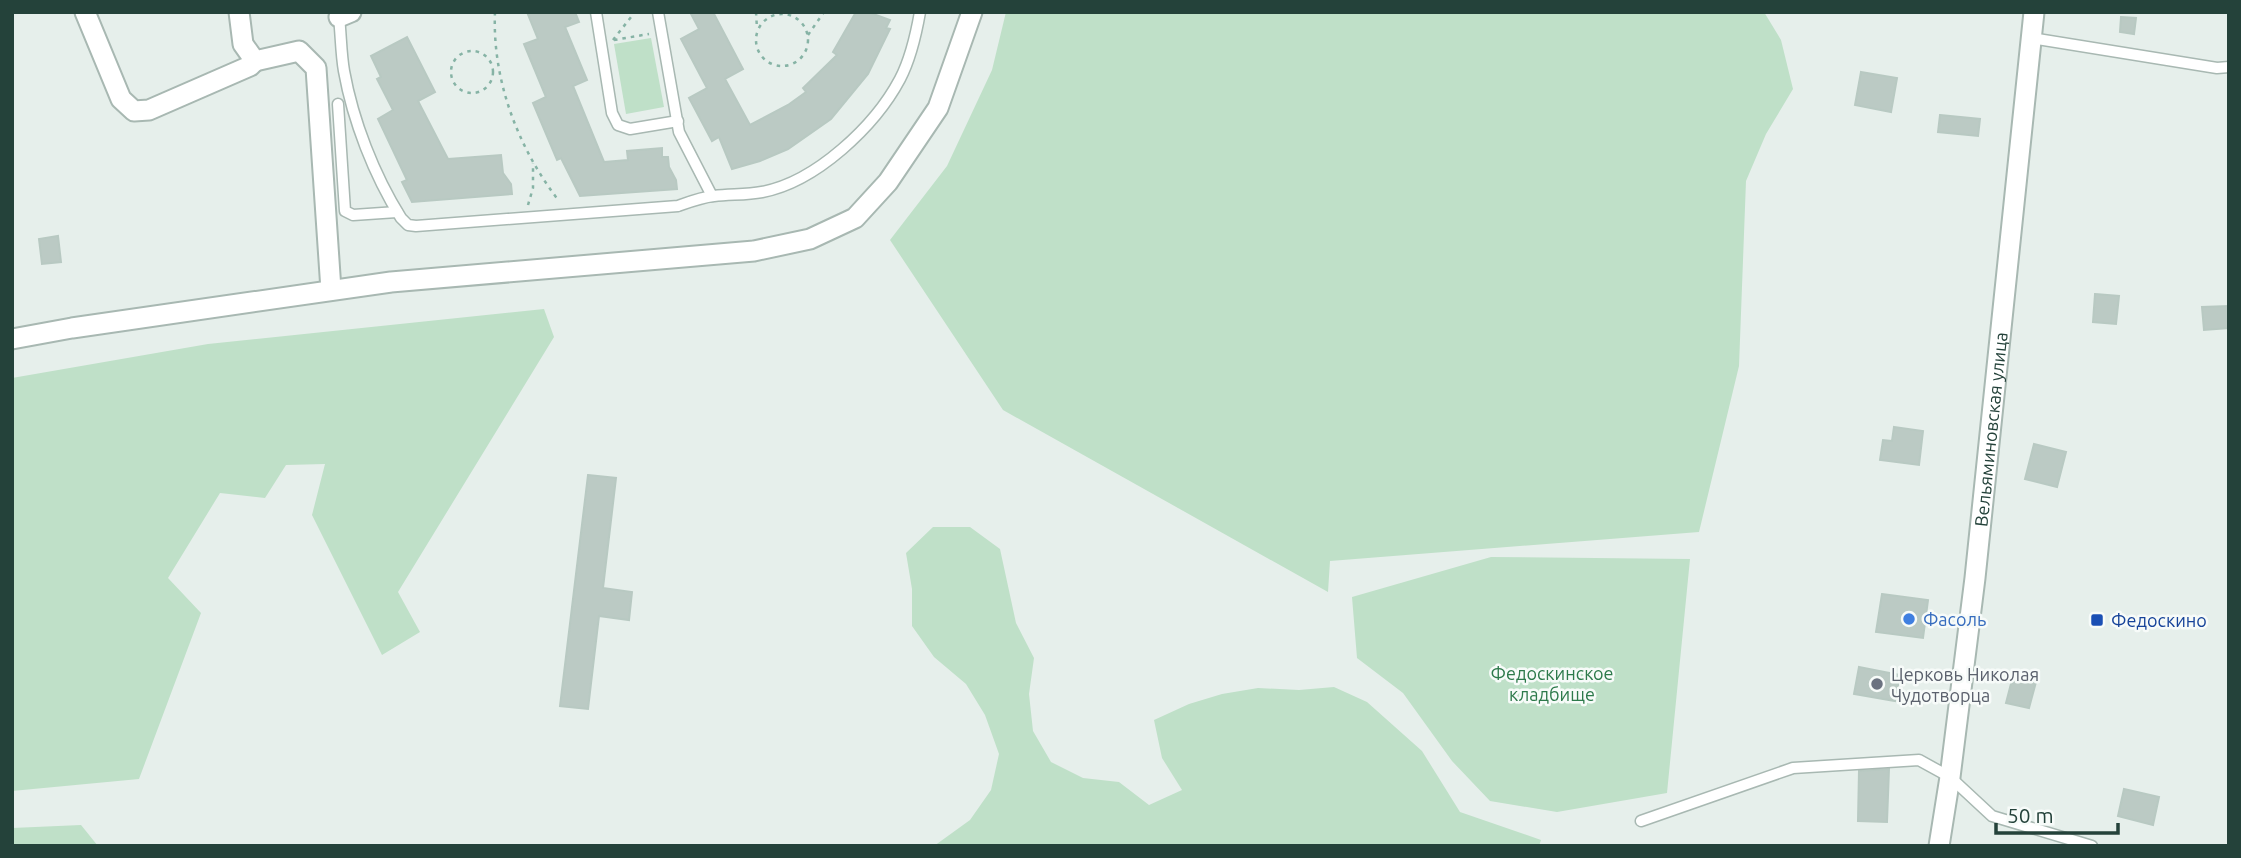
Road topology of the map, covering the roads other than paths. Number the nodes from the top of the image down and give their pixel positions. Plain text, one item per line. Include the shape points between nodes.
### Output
1 (85, 12) edge
2 (239, 12) edge
3 (596, 12) edge
4 (658, 12) edge
5 (920, 12) edge
6 (972, 12) edge
7 (2034, 12) edge
8 (345, 15) edge
9 (2031, 38) junction
10 (254, 61) junction
11 (2229, 68) edge
12 (338, 104) dead end
13 (678, 121) junction
14 (712, 196) junction
15 (397, 212) junction
16 (331, 290) junction
17 (12, 339) edge
18 (1950, 777) junction
19 (1642, 821) dead end
20 (1939, 846) edge
21 (2092, 846) edge

1 - 10 street via 121,99 134,111 149,110
2 - 10 street via 243,44
3 - 13 lane via 614,120 630,129
4 - 13 lane
5 - 14 lane via 915,41 900,79 873,117 839,152 800,179 763,192
6 - 16 street via 938,108 888,182 855,218 810,239 754,251
7 - 9 street, Вельяминовская улица
8 - 15 lane via 344,70 355,116
9 - 11 lane
9 - 18 street, Вельяминовская улица
10 - 16 street via 299,51 316,68
12 - 15 lane via 345,211 353,215
13 - 14 lane via 679,132
14 - 15 lane via 678,206 416,226 408,225
16 - 17 street
18 - 19 lane via 1919,760 1793,768
18 - 20 street, Вельяминовская улица
18 - 21 lane via 1992,816

